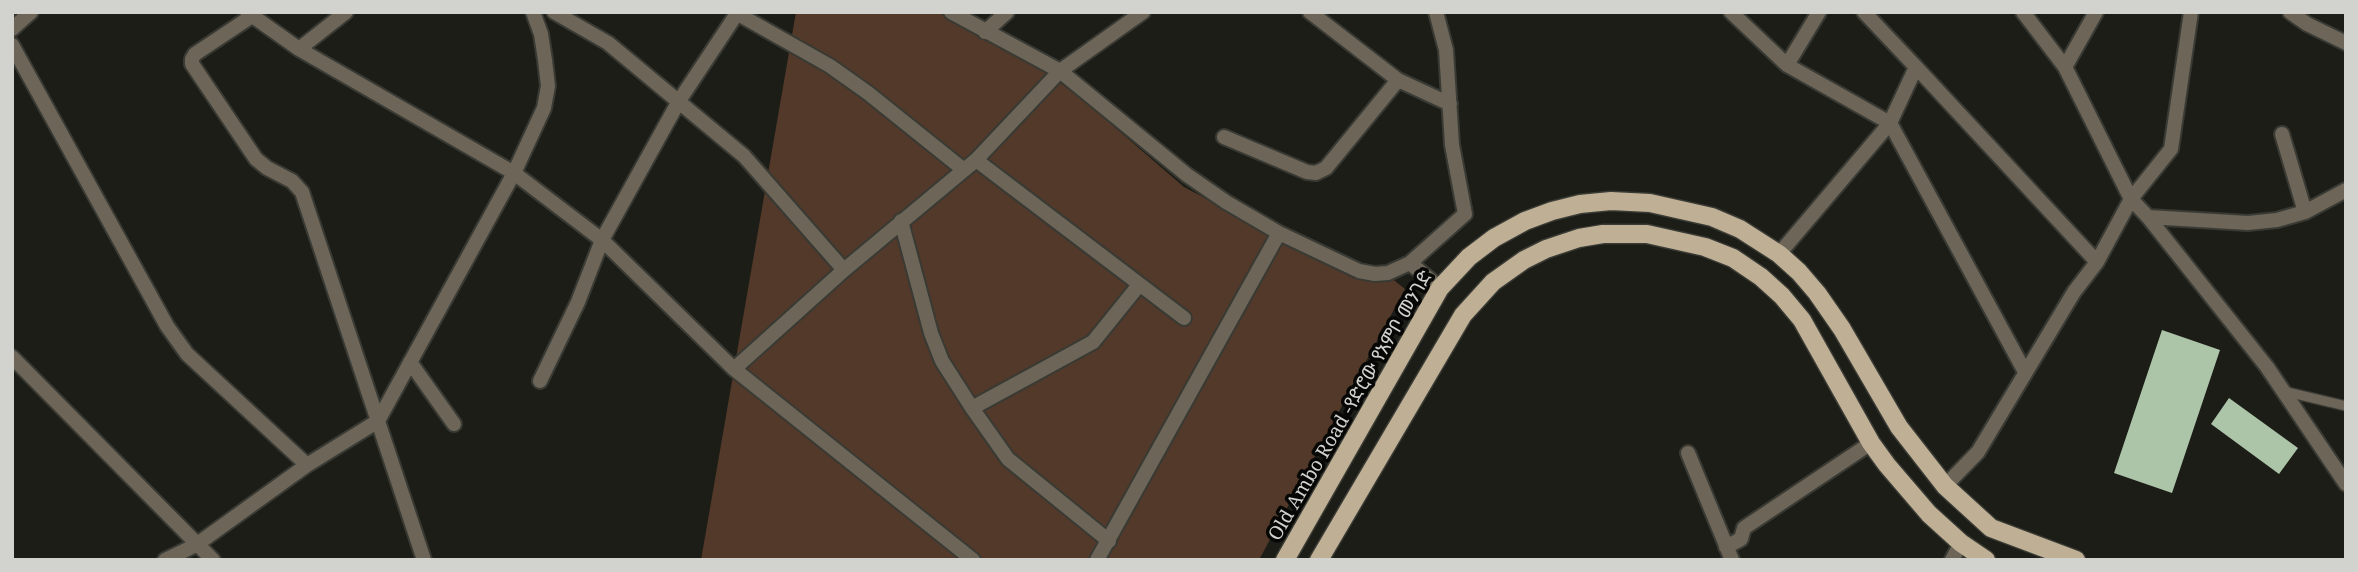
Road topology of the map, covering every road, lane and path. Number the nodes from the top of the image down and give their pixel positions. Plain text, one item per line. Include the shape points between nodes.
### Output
1 (31, 12) edge
2 (346, 12) edge
3 (533, 12) edge
4 (554, 12) edge
5 (951, 12) edge
6 (1007, 12) edge
7 (1143, 12) edge
8 (1310, 12) edge
9 (1436, 12) edge
10 (1731, 12) edge
11 (1819, 12) edge
12 (1864, 12) edge
13 (2023, 12) edge
14 (2096, 12) edge
15 (2191, 12) edge
16 (2290, 12) edge
17 (738, 13) edge
18 (249, 14) edge
19 (12, 29) edge
20 (985, 32) junction
21 (2346, 43) edge
22 (12, 45) edge
23 (299, 49) junction
24 (1787, 65) junction
25 (1916, 66) junction
26 (2065, 66) junction
27 (1060, 71) junction
28 (1398, 80) junction
29 (679, 101) junction
30 (1450, 104) junction
31 (1890, 123) junction
32 (2282, 134) dead end
33 (1224, 137) dead end
34 (976, 160) junction
35 (964, 170) junction
36 (514, 173) junction
37 (2346, 190) edge
38 (2131, 200) junction
39 (1678, 209) junction
40 (2305, 212) junction
41 (2148, 216) junction
42 (901, 221) junction
43 (1279, 233) junction
44 (1674, 239) junction
45 (602, 240) junction
46 (1779, 254) junction
47 (2097, 262) junction
48 (1410, 263) junction
49 (844, 270) junction
50 (1139, 285) junction
51 (1440, 288) junction
52 (1184, 318) dead end
53 (12, 357) edge
54 (410, 362) junction
55 (734, 369) junction
56 (2025, 372) junction
57 (540, 381) dead end
58 (2283, 391) junction
59 (2346, 406) edge
60 (972, 408) junction
61 (378, 421) junction
62 (454, 424) dead end
63 (1871, 443) junction
64 (1688, 453) dead end
65 (307, 465) junction
66 (2346, 484) edge
67 (1945, 486) junction
68 (1109, 541) junction
69 (1961, 543) junction
70 (196, 545) junction
71 (1729, 553) edge
72 (165, 560) edge
73 (213, 560) edge
74 (424, 560) edge
75 (973, 560) edge
76 (1097, 560) edge
77 (1285, 560) edge
78 (1319, 560) edge
79 (1952, 560) edge
80 (1986, 560) edge
81 (2076, 560) edge

1 - 19 street
2 - 23 street
3 - 36 street via 548,86 544,108
4 - 29 street via 608,43
5 - 20 street
6 - 20 street
7 - 27 street
8 - 28 street
9 - 30 street via 1446,50
10 - 24 street
11 - 24 street
12 - 25 street
13 - 26 street
14 - 26 street
15 - 38 street via 2171,149
16 - 21 street
17 - 29 street
17 - 35 street via 830,66
18 - 23 street
18 - 61 street via 195,54 192,64 256,159 302,191
20 - 27 street
22 - 65 street via 167,326 187,354
23 - 36 street
24 - 31 street
25 - 31 street
25 - 47 street
26 - 38 street
27 - 34 street
27 - 43 street via 1187,175
28 - 30 street
28 - 33 street via 1326,168 1316,173
29 - 45 street
29 - 49 street via 744,156
30 - 48 street via 1452,145 1465,214
31 - 46 street
31 - 56 street
32 - 40 street
34 - 35 street
34 - 50 street
35 - 42 street
36 - 45 street
36 - 54 street
37 - 40 street
38 - 41 street
38 - 47 street
39 - 44 main road
39 - 46 main road, Old Ambo Road -የድሮው የአምቦ መንገድ via 1740,229
39 - 51 main road, Old Ambo Road -የድሮው የአምቦ መንገድ via 1611,201 1552,211 1494,238
40 - 41 street via 2248,223
41 - 58 street
42 - 49 street
42 - 60 street via 931,333
43 - 48 street via 1359,271 1388,273
43 - 68 street
44 - 63 main road via 1733,258 1782,296 1802,320
44 - 78 main road via 1647,234 1579,238 1546,248 1493,282 1463,315
45 - 55 street
45 - 57 street
46 - 67 main road, Old Ambo Road -የድሮው የአምቦ መንገድ via 1799,272 1842,329 1899,427
47 - 56 street
48 - 51 street
49 - 55 street
50 - 52 street
50 - 60 street via 1093,342
51 - 77 main road, Old Ambo Road -የድሮው የአምቦ መንገድ
53 - 70 street
54 - 61 street
54 - 62 street
55 - 75 street
56 - 67 street via 1978,452
58 - 59 lane
58 - 66 street
60 - 68 street via 1008,459
61 - 65 street
61 - 74 street
63 - 69 main road via 1929,514
63 - 71 street via 1744,528
64 - 71 street
65 - 70 street
67 - 81 main road, Old Ambo Road -የድሮው የአምቦ መንገድ via 1991,528
68 - 76 street
69 - 79 street
69 - 80 main road
70 - 72 street
70 - 73 street

